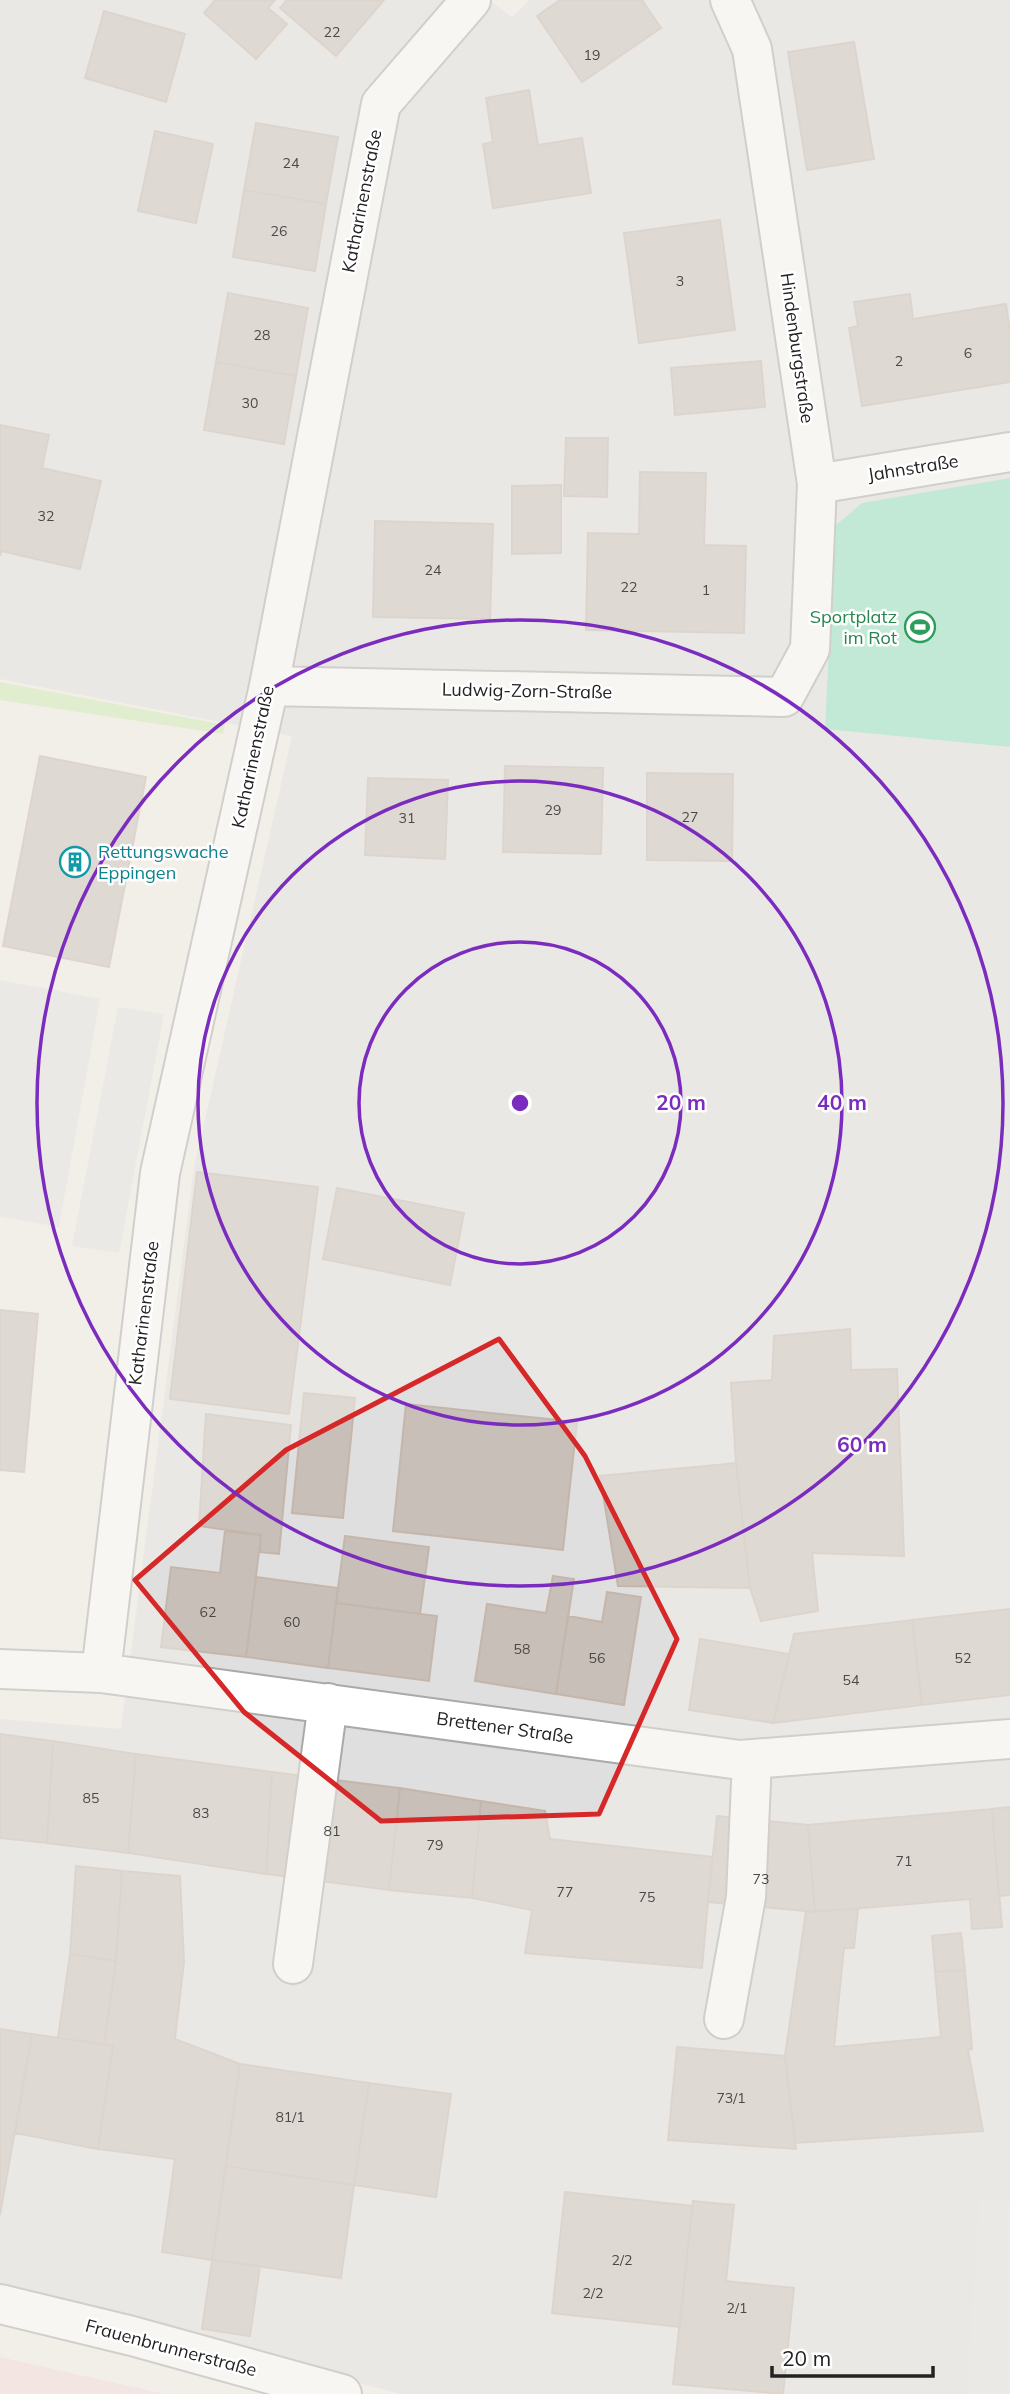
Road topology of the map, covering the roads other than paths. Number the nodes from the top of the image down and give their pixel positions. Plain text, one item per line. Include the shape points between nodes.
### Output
1 (471, 0) edge
2 (730, 0) edge
3 (1010, 452) edge
4 (817, 484) junction
5 (269, 686) junction
6 (784, 697) joint
7 (0, 1669) edge
8 (101, 1673) junction
9 (328, 1703) junction
10 (1010, 1739) edge
11 (752, 1759) junction
12 (293, 1964) dead end
13 (724, 2019) dead end
14 (0, 2304) edge
15 (342, 2394) edge

1 - 5 street, Katharinenstraße via 381,104
2 - 4 street, Hindenburgstraße via 752,49
3 - 4 street, Jahnstraße
4 - 6 street, Hindenburgstraße via 810,649
5 - 6 street, Ludwig-Zorn-Straße
5 - 8 street, Katharinenstraße via 160,1173
7 - 8 street, Brettener Straße
8 - 9 street, Brettener Straße
9 - 11 street, Brettener Straße
9 - 12 street
10 - 11 street, Brettener Straße
11 - 13 street via 746,1897
14 - 15 street, Frauenbrunnerstraße

